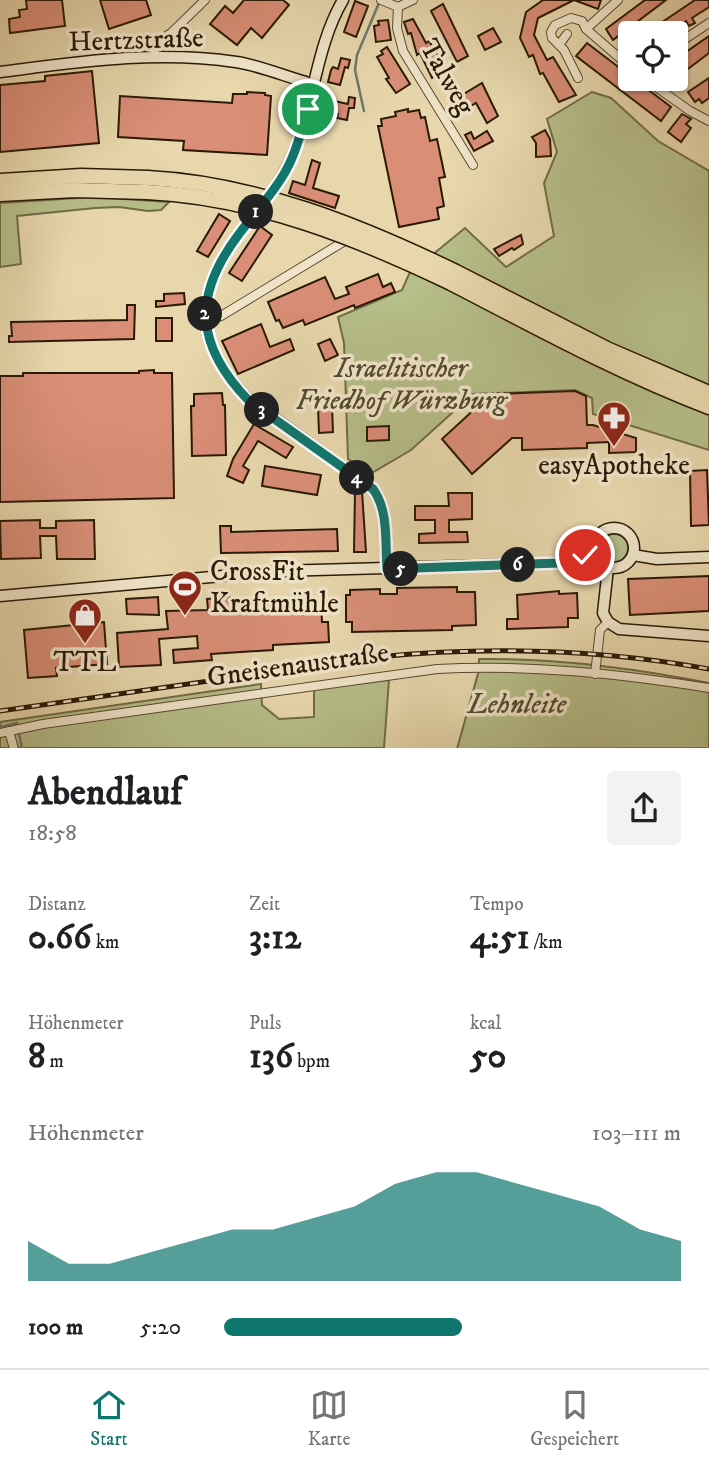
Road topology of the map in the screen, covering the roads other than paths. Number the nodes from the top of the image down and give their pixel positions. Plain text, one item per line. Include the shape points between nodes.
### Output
1 (205, 0) edge
2 (343, 0) edge
3 (413, 0) edge
4 (618, 0) edge
5 (383, 1) edge
6 (398, 7) junction
7 (709, 23) edge
8 (586, 29) junction
9 (567, 34) dead end
10 (688, 37) edge
11 (559, 45) junction
12 (154, 56) junction
13 (618, 57) edge
14 (0, 72) edge
15 (578, 78) dead end
16 (313, 85) junction
17 (662, 91) edge
18 (708, 117) edge
19 (473, 165) dead end
20 (0, 181) edge
21 (148, 185) junction
22 (0, 194) edge
23 (374, 223) dead end
24 (454, 278) junction
25 (205, 321) junction
26 (709, 393) edge
27 (709, 407) edge
28 (594, 553) junction
29 (633, 555) junction
30 (709, 556) edge
31 (608, 568) junction
32 (387, 569) junction
33 (0, 596) edge
34 (608, 622) junction
35 (709, 636) edge
36 (595, 674) junction
37 (709, 688) edge
38 (5, 732) edge
39 (14, 748) edge

1 - 12 street via 156,43
2 - 16 street
3 - 6 street
4 - 8 street
5 - 6 street
6 - 19 street, Talweg via 402,51
7 - 10 street
8 - 11 street via 577,18 563,20 551,32
8 - 13 street
9 - 11 street
11 - 15 street
12 - 14 street, Hertzstraße
12 - 16 street, Hertzstraße via 239,62
16 - 25 street via 286,171 213,276
17 - 18 street via 690,111
20 - 21 highway via 81,176
21 - 22 highway
21 - 24 highway, bridge via 176,180 298,206 369,232
23 - 25 street via 221,316
24 - 26 highway
24 - 27 highway via 590,355
25 - 32 street via 216,360 231,383 249,401 373,489 385,527
28 - 29 street via 596,538 611,528 630,536
28 - 31 street
28 - 32 street via 559,563
29 - 30 street via 657,559
29 - 31 street via 625,565
31 - 34 street via 603,613
32 - 33 street via 279,571
34 - 35 street via 619,629
34 - 36 street via 600,630
36 - 37 street, Gneisenaustraße
36 - 38 street, Gneisenaustraße via 437,669
38 - 39 street

